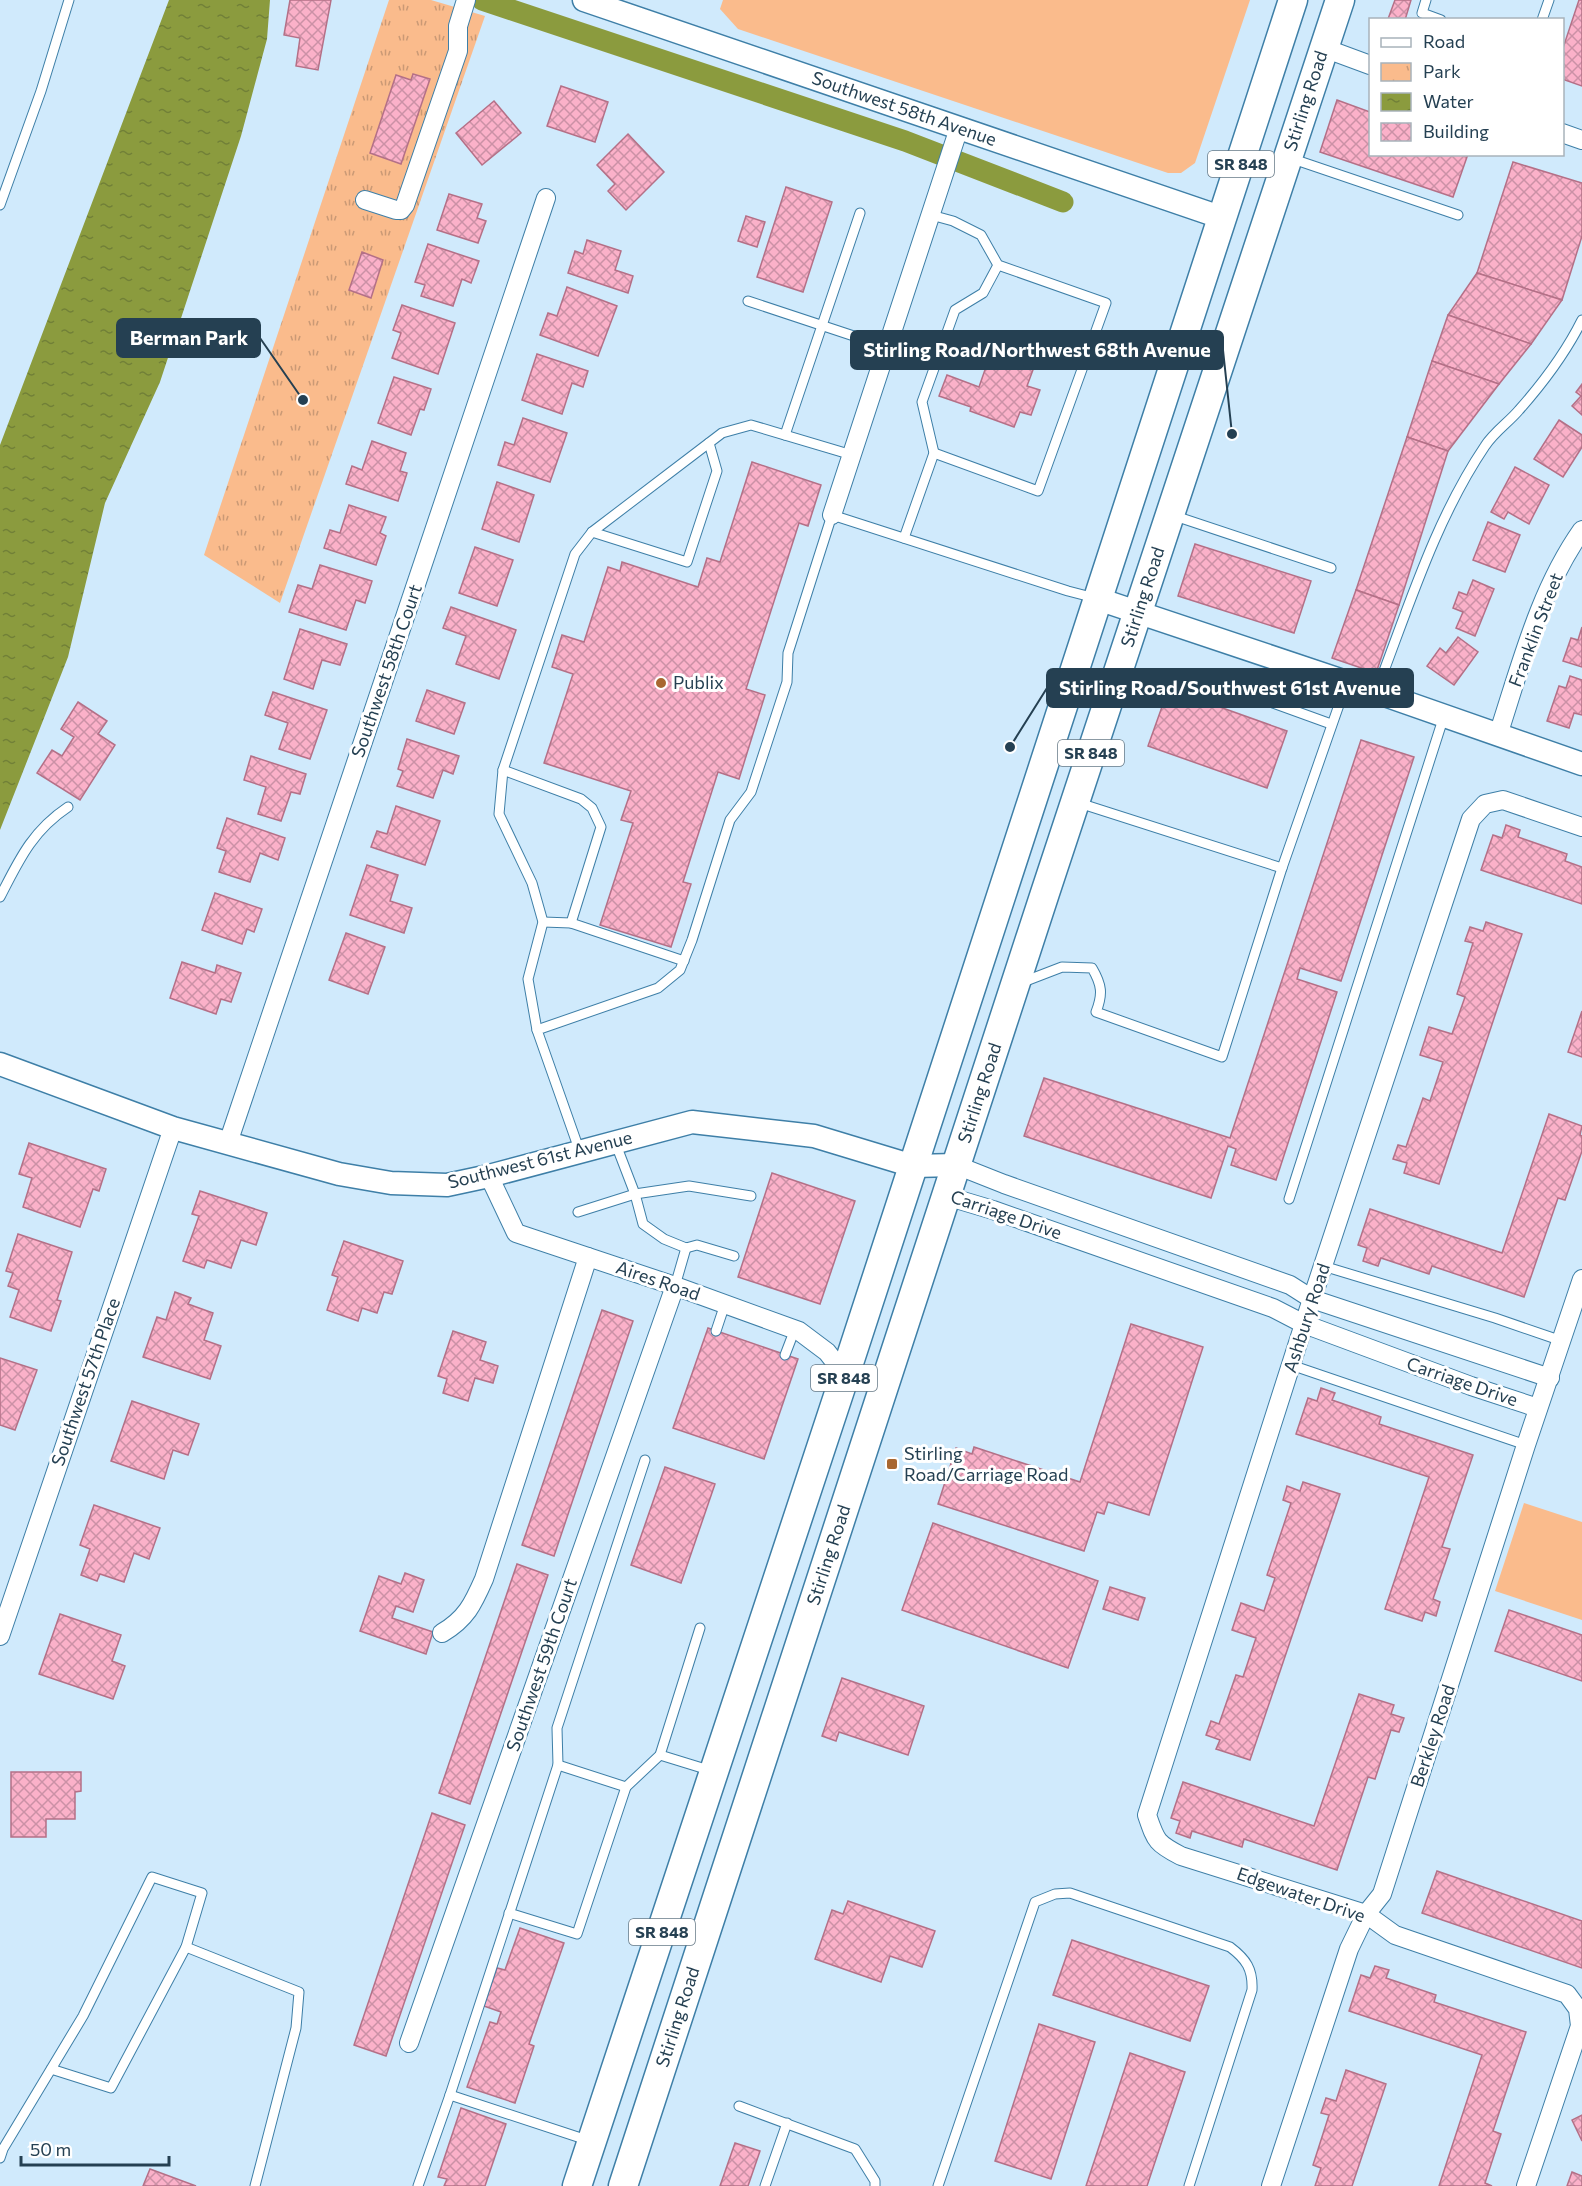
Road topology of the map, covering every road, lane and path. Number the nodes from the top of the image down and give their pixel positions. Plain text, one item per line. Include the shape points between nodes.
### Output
1 (69, 0) edge
2 (584, 0) edge
3 (1293, 0) edge
4 (1320, 0) edge
5 (1340, 0) edge
6 (1426, 0) edge
7 (1549, 0) edge
8 (608, 4) edge
9 (463, 8) edge
10 (1436, 18) edge
11 (1543, 18) edge
12 (1324, 48) junction
13 (1369, 64) edge
14 (1311, 88) junction
15 (960, 128) junction
16 (1564, 133) edge
17 (1582, 140) edge
18 (1288, 158) junction
19 (546, 198) dead end
20 (365, 200) dead end
21 (0, 205) edge
22 (860, 213) dead end
23 (931, 215) junction
24 (1458, 215) dead end
25 (1223, 218) junction
26 (998, 265) junction
27 (748, 302) dead end
28 (1582, 320) edge
29 (822, 326) junction
30 (887, 347) junction
31 (785, 435) junction
32 (710, 443) junction
33 (934, 453) junction
34 (852, 454) junction
35 (1170, 514) junction
36 (832, 515) junction
37 (1582, 530) edge
38 (592, 532) junction
39 (904, 538) junction
40 (1331, 568) dead end
41 (1098, 599) junction
42 (1138, 612) junction
43 (1288, 662) junction
44 (1347, 682) junction
45 (1376, 692) junction
46 (1444, 716) junction
47 (1331, 724) junction
48 (1498, 735) junction
49 (1582, 764) edge
50 (503, 770) junction
51 (1075, 802) junction
52 (68, 807) dead end
53 (1582, 827) edge
54 (1282, 868) junction
55 (0, 897) edge
56 (543, 922) junction
57 (571, 923) junction
58 (684, 961) junction
59 (1015, 985) junction
60 (537, 1030) junction
61 (0, 1064) edge
62 (173, 1128) junction
63 (615, 1142) junction
64 (228, 1143) junction
65 (580, 1152) junction
66 (956, 1165) junction
67 (913, 1166) junction
68 (489, 1176) junction
69 (636, 1194) junction
70 (751, 1196) dead end
71 (946, 1196) junction
72 (1037, 1196) junction
73 (1288, 1199) dead end
74 (578, 1212) dead end
75 (1028, 1222) junction
76 (686, 1248) junction
77 (734, 1256) dead end
78 (588, 1257) junction
79 (1323, 1266) junction
80 (1582, 1279) edge
81 (675, 1286) junction
82 (1312, 1299) junction
83 (725, 1304) junction
84 (1304, 1324) junction
85 (795, 1329) junction
86 (716, 1331) dead end
87 (1562, 1341) junction
88 (785, 1355) dead end
89 (1291, 1365) junction
90 (845, 1375) junction
91 (1550, 1378) junction
92 (1538, 1408) junction
93 (1526, 1444) junction
94 (645, 1460) dead end
95 (700, 1628) dead end
96 (442, 1633) dead end
97 (0, 1636) edge
98 (660, 1755) junction
99 (558, 1766) junction
100 (714, 1771) junction
101 (754, 1785) junction
102 (626, 1787) junction
103 (1155, 1838) joint
104 (509, 1913) junction
105 (1366, 1914) junction
106 (186, 1947) junction
107 (409, 2043) dead end
108 (51, 2069) junction
109 (450, 2095) junction
110 (739, 2106) dead end
111 (787, 2123) junction
112 (592, 2142) junction
113 (0, 2158) edge
114 (255, 2186) edge
115 (418, 2186) edge
116 (578, 2186) edge
117 (623, 2186) edge
118 (767, 2186) edge
119 (875, 2186) edge
120 (938, 2186) edge
121 (1190, 2186) edge
122 (1270, 2186) edge
123 (1526, 2186) edge

1 - 21 lane
2 - 8 street, Southwest 58th Avenue
3 - 25 main road, SR 848
4 - 14 main road via 1302,56 1305,80
5 - 12 main road, Stirling Road / SR 848
6 - 10 lane via 1422,13
7 - 11 lane
8 - 15 street, Southwest 58th Avenue
9 - 20 street via 458,51 405,205 396,210
12 - 13 street
12 - 14 main road, Stirling Road / SR 848
14 - 18 main road, Stirling Road / SR 848
15 - 23 street
15 - 25 street, Southwest 58th Avenue
16 - 17 street
18 - 24 lane
18 - 35 main road, Stirling Road / SR 848
19 - 64 street, Southwest 58th Court
22 - 29 lane
23 - 26 lane via 981,235
23 - 30 street
25 - 41 main road, SR 848
26 - 33 lane via 983,293 956,310 922,402
26 - 33 lane via 1106,303 1038,491
27 - 29 lane
28 - 45 lane via 1572,341 1520,409 1486,443 1455,495
29 - 30 lane
29 - 31 lane
30 - 34 street
31 - 32 lane via 751,424 722,433
31 - 34 lane
32 - 38 lane
32 - 38 lane via 717,471 687,562
33 - 39 lane
34 - 36 street
35 - 40 lane
35 - 42 main road, Stirling Road / SR 848
36 - 39 lane
36 - 58 lane via 788,653 787,682 751,792 730,820
37 - 48 street, Franklin Street via 1549,585
38 - 50 lane via 575,554
39 - 41 lane
41 - 42 street
41 - 67 main road, SR 848
42 - 43 street
42 - 51 main road, Stirling Road / SR 848
43 - 44 street
43 - 47 lane via 1273,703
44 - 45 street
44 - 47 lane
45 - 46 street
46 - 48 street
46 - 73 lane
47 - 54 lane
48 - 49 street
50 - 56 lane via 499,814 532,883
50 - 57 lane via 581,799 592,808 601,827
51 - 54 lane
51 - 59 main road, Stirling Road / SR 848
52 - 55 lane via 39,831
53 - 79 street, Ashbury Road via 1503,800 1485,804 1471,819
54 - 59 lane via 1222,1057 1096,1012 1102,998 1101,984 1092,968 1062,967
56 - 57 lane
56 - 60 lane via 528,979
57 - 58 lane
58 - 60 lane via 680,970 658,988
59 - 66 main road, Stirling Road / SR 848
60 - 65 lane
61 - 62 street, Southwest 61st Avenue
62 - 64 street, Southwest 61st Avenue
62 - 97 street, Southwest 57th Place
63 - 65 street, Southwest 61st Avenue
63 - 67 street, Southwest 61st Avenue via 692,1122 814,1136
63 - 69 lane
64 - 68 street, Southwest 61st Avenue via 339,1174 391,1183 447,1185
65 - 68 street, Southwest 61st Avenue
66 - 67 street, Carriage Drive
66 - 71 main road, Stirling Road / SR 848
66 - 72 street, Carriage Drive
67 - 71 street, Carriage Drive
67 - 90 main road, SR 848
68 - 78 street, Aires Road via 516,1233
69 - 70 lane via 689,1186
69 - 74 lane
69 - 76 lane via 643,1224 663,1239
71 - 75 street, Carriage Drive
71 - 101 main road, Stirling Road / SR 848
72 - 75 street
72 - 82 street, Carriage Drive via 1290,1285
75 - 84 street, Carriage Drive via 1273,1308
76 - 77 lane via 697,1245
76 - 81 lane
78 - 81 street, Aires Road
78 - 96 street via 484,1579 471,1608 456,1625
79 - 82 street, Ashbury Road
79 - 87 lane
80 - 87 street, Berkley Road
81 - 83 street, Aires Road
81 - 107 street, Southwest 59th Court
82 - 84 street, Ashbury Road
82 - 91 street, Carriage Drive
83 - 85 street, Aires Road
83 - 86 lane
84 - 89 street, Ashbury Road
84 - 92 street, Carriage Drive
85 - 88 lane
85 - 90 street, Aires Road via 826,1352
87 - 91 street, Berkley Road
89 - 93 lane
89 - 103 street, Ashbury Road via 1147,1815
90 - 100 main road, SR 848
91 - 92 street, Berkley Road
92 - 93 street, Berkley Road
93 - 105 street, Berkley Road via 1382,1894
94 - 99 lane via 557,1728
95 - 98 lane
98 - 100 lane
98 - 102 lane
99 - 102 lane
99 - 104 lane
100 - 101 main road
100 - 112 main road, SR 848
101 - 117 main road, Stirling Road / SR 848
102 - 104 lane via 577,1934
103 - 105 street, Edgewater Drive via 1181,1856
104 - 109 lane
105 - 122 street, Berkley Road via 1349,1949
105 - 123 street, Edgewater Drive via 1395,1935 1568,1994 1578,2009 1580,2026
106 - 108 lane via 111,2088
106 - 108 lane via 201,1893 152,1877
106 - 114 lane via 299,1992 296,2028
108 - 113 lane
109 - 112 lane
109 - 115 lane
110 - 111 lane
111 - 118 lane
111 - 119 lane via 855,2149
112 - 116 main road, SR 848
120 - 121 lane via 1035,1902 1070,1893 1230,1947 1245,1958 1252,1990

